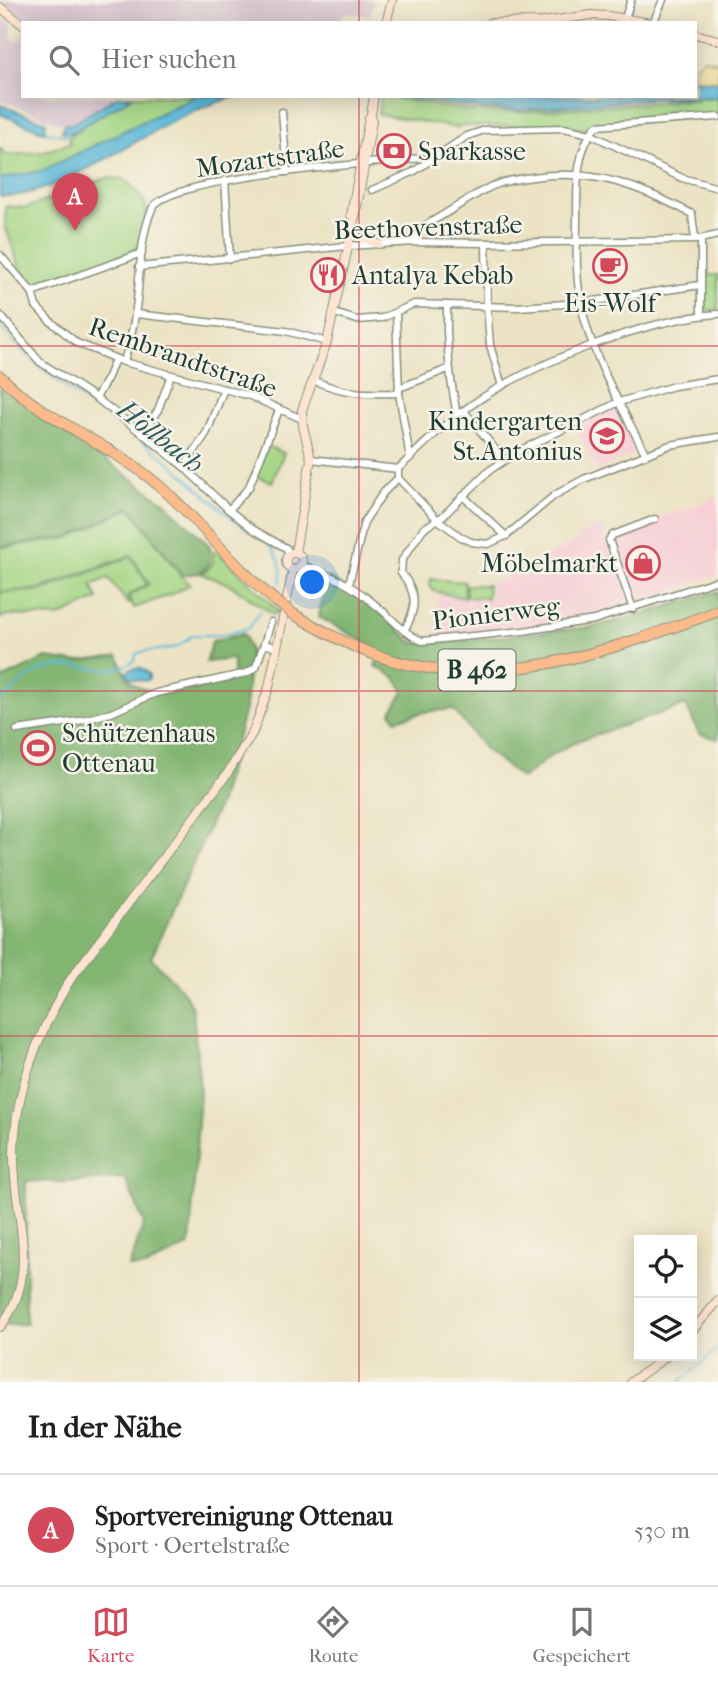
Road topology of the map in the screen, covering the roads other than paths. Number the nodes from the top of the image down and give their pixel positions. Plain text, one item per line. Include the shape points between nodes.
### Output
1 (392, 0) edge
2 (631, 0) edge
3 (663, 0) edge
4 (0, 7) edge
5 (625, 18) junction
6 (387, 21) edge
7 (550, 21) edge
8 (641, 21) edge
9 (653, 21) edge
10 (21, 23) edge
11 (697, 35) edge
12 (718, 40) edge
13 (374, 98) edge
14 (282, 112) dead end
15 (718, 117) edge
16 (590, 134) junction
17 (428, 161) junction
18 (362, 165) junction
19 (287, 172) junction
20 (577, 174) junction
21 (225, 180) junction
22 (718, 188) edge
23 (372, 190) dead end
24 (353, 230) junction
25 (718, 236) edge
26 (698, 239) junction
27 (415, 242) junction
28 (577, 242) junction
29 (486, 243) junction
30 (379, 244) junction
31 (347, 246) junction
32 (142, 253) junction
33 (0, 255) edge
34 (230, 259) junction
35 (139, 267) junction
36 (701, 285) junction
37 (32, 292) junction
38 (581, 303) junction
39 (447, 305) junction
40 (487, 306) junction
41 (334, 313) junction
42 (396, 313) junction
43 (136, 314) junction
44 (718, 314) edge
45 (0, 315) edge
46 (701, 315) junction
47 (327, 342) junction
48 (593, 346) junction
49 (115, 359) junction
50 (124, 362) junction
51 (448, 369) junction
52 (170, 375) junction
53 (0, 376) edge
54 (718, 379) edge
55 (313, 380) junction
56 (502, 386) junction
57 (224, 389) junction
58 (399, 390) junction
59 (97, 396) junction
60 (619, 402) junction
61 (279, 411) junction
62 (461, 412) junction
63 (302, 419) junction
64 (145, 431) junction
65 (718, 437) edge
66 (646, 455) junction
67 (410, 458) junction
68 (311, 459) junction
69 (505, 460) junction
70 (186, 464) junction
71 (398, 469) junction
72 (398, 478) junction
73 (463, 496) junction
74 (229, 510) junction
75 (437, 519) junction
76 (655, 519) dead end
77 (506, 536) junction
78 (293, 553) junction
79 (297, 567) junction
80 (718, 580) edge
81 (349, 584) junction
82 (633, 609) junction
83 (718, 611) edge
84 (271, 622) dead end
85 (404, 631) junction
86 (264, 644) junction
87 (278, 648) junction
88 (17, 730) dead end
89 (718, 1301) edge
90 (697, 1325) edge
91 (0, 1327) edge
92 (660, 1361) edge
93 (631, 1382) edge

1 - 6 street
2 - 5 street
3 - 9 street
4 - 10 street
5 - 7 street via 591,15
5 - 8 street
11 - 12 street
13 - 18 street
14 - 19 street
15 - 16 street via 596,126
16 - 17 street via 564,128 485,130
16 - 20 street
16 - 22 street via 682,178
17 - 18 street, Mozartstraße
17 - 23 street
18 - 19 street, Mozartstraße
18 - 24 street
18 - 31 street
19 - 21 street, Mozartstraße
20 - 26 street via 648,191 692,214
20 - 27 street via 557,173 487,188 416,230
20 - 28 street
21 - 32 street, Mozartstraße via 175,193 153,206
21 - 34 street
24 - 30 street
24 - 31 street
25 - 26 street, Beethovenstraße
26 - 28 street, Beethovenstraße
26 - 36 street
27 - 29 street, Beethovenstraße
27 - 30 street, Beethovenstraße
28 - 29 street, Beethovenstraße
28 - 38 street
29 - 40 street
30 - 31 street, Beethovenstraße
31 - 34 street, Beethovenstraße
31 - 41 street
32 - 35 street, Mozartstraße
32 - 37 street
33 - 37 street, Rembrandtstraße
34 - 35 street, Beethovenstraße
35 - 43 street, Mozartstraße
36 - 38 street
36 - 46 street
37 - 49 street, Rembrandtstraße via 36,306 49,320 77,342
38 - 40 street
38 - 48 street
39 - 40 street
39 - 42 street via 414,304
39 - 51 street
40 - 56 street via 490,345
41 - 42 street via 357,320
41 - 47 street
42 - 58 street
43 - 47 street via 277,329
43 - 50 street, Mozartstraße
44 - 46 street
45 - 59 street via 40,362
46 - 48 street
47 - 55 street
48 - 56 street
48 - 60 street
49 - 50 street, Rembrandtstraße
49 - 59 street
50 - 52 street, Rembrandtstraße
51 - 58 street
51 - 62 street via 456,410
52 - 57 street, Rembrandtstraße
52 - 64 street
53 - 83 main road, B 462, bridge via 42,410 141,471 277,602 336,639 378,656 451,670 521,668 626,643
54 - 60 street
55 - 58 street via 336,391
55 - 63 street
56 - 62 street
57 - 61 street, Rembrandtstraße
57 - 70 street via 207,432
58 - 67 street
59 - 64 street
60 - 66 street
60 - 69 street
61 - 63 street, Rembrandtstraße
61 - 74 street via 249,487
62 - 67 street
62 - 69 street
63 - 68 street
64 - 70 street
65 - 66 street via 679,442
66 - 77 street via 560,492
67 - 71 street
68 - 71 street
68 - 78 street
69 - 73 street
70 - 74 street
71 - 72 street
72 - 75 street
72 - 81 street via 363,522
73 - 75 street
73 - 77 street
74 - 78 street
75 - 77 street via 471,542 488,544
75 - 85 street via 402,560 401,573 415,604
76 - 82 street via 609,540
78 - 79 street via 301,557
78 - 79 street via 286,562
79 - 81 street, Pionierweg
79 - 87 street
80 - 82 street, Pionierweg
81 - 85 street, Pionierweg
82 - 85 street, Pionierweg via 594,620 435,640 418,640
84 - 86 street
86 - 87 street
86 - 88 street via 257,667 247,673 156,693 111,713
87 - 91 street via 264,707 241,753 72,977 33,1051 20,1099 14,1152 25,1261 19,1294
89 - 90 street
92 - 93 street

